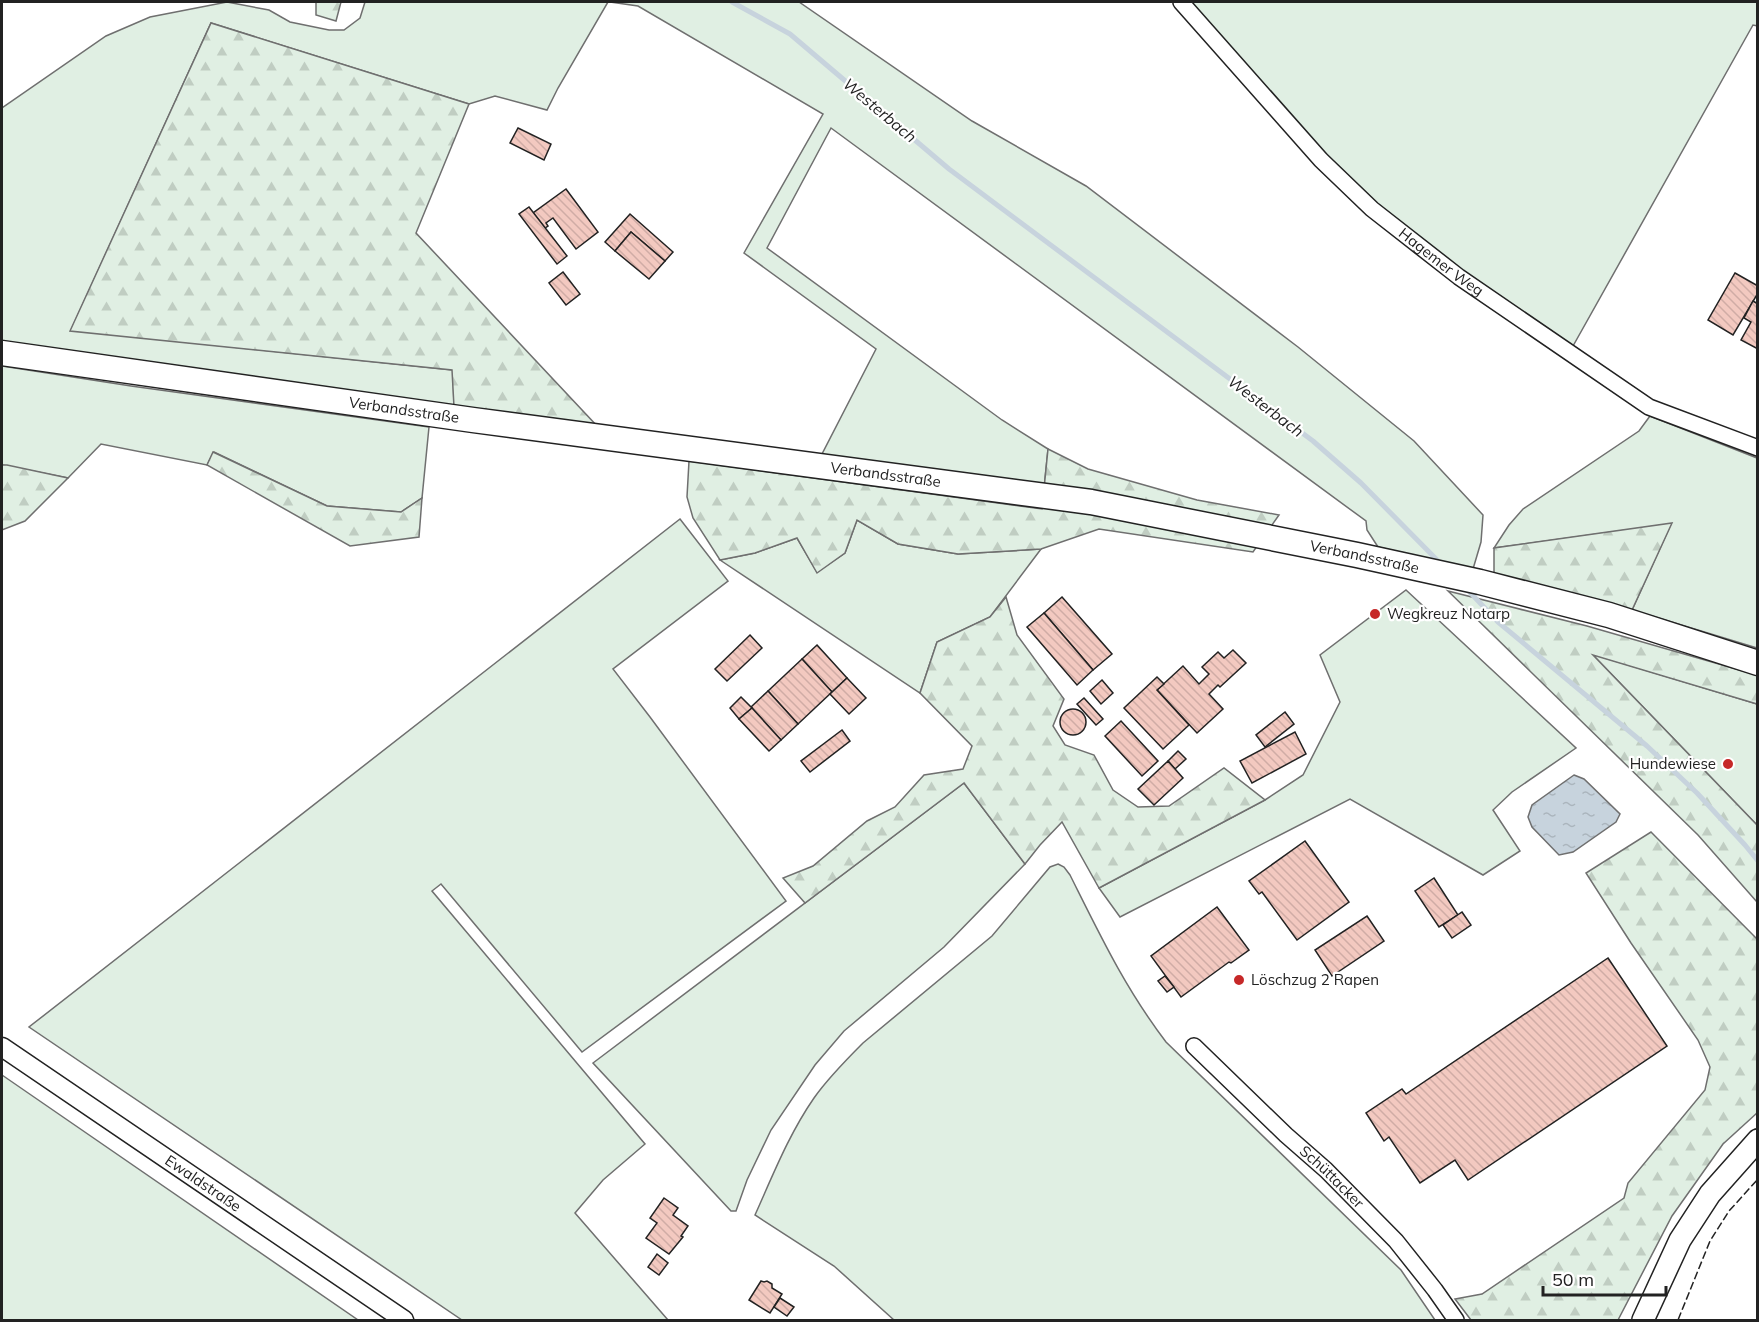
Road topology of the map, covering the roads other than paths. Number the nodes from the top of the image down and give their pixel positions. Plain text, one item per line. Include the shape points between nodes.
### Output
1 (1181, 2) edge
2 (2, 353) edge
3 (1758, 448) edge
4 (1758, 663) edge
5 (1194, 1046) dead end
6 (2, 1047) edge
7 (1758, 1140) edge
8 (404, 1320) edge
9 (1456, 1320) edge
10 (1643, 1320) edge

1 - 3 street, Hagemer Weg via 1321,160 1372,209 1459,277 1649,407
2 - 4 main road, Verbandsstraße via 1091,502 1452,576 1609,615
5 - 9 street, Schüttacker via 1396,1241
6 - 8 street, Ewaldstraße
7 - 10 main road via 1710,1194 1680,1240

